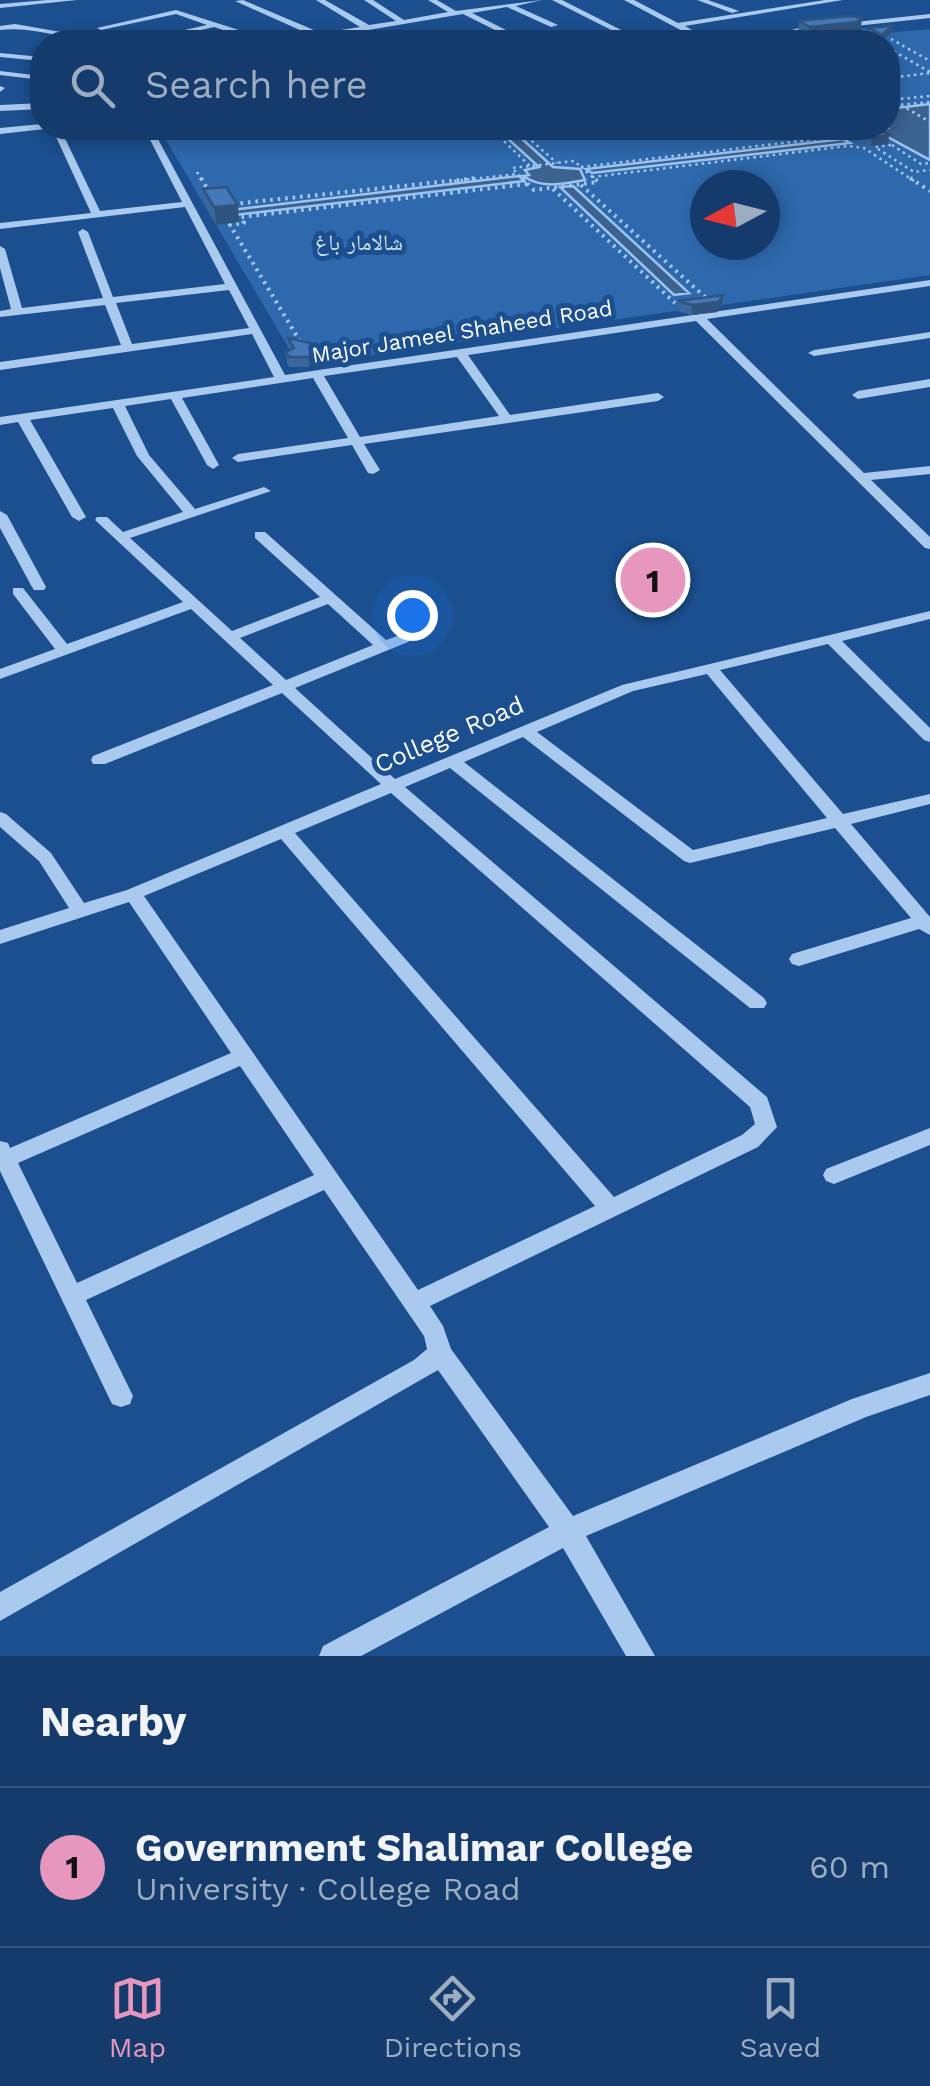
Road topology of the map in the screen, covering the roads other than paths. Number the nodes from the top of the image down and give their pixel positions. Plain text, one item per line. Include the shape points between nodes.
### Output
1 (73, 0) edge
2 (320, 0) edge
3 (368, 0) edge
4 (432, 0) edge
5 (538, 0) edge
6 (556, 0) edge
7 (628, 0) edge
8 (702, 0) edge
9 (769, 0) edge
10 (842, 0) edge
11 (855, 0) edge
12 (239, 1) edge
13 (520, 1) edge
14 (508, 5) junction
15 (0, 6) edge
16 (781, 6) junction
17 (862, 11) dead end
18 (459, 13) junction
19 (740, 13) junction
20 (930, 16) edge
21 (879, 21) junction
22 (403, 22) junction
23 (214, 24) junction
24 (554, 25) dead end
25 (678, 25) junction
26 (0, 28) edge
27 (101, 28) dead end
28 (368, 28) junction
29 (812, 28) junction
30 (38, 30) edge
31 (191, 30) edge
32 (231, 30) edge
33 (307, 30) edge
34 (356, 30) edge
35 (497, 30) edge
36 (616, 30) edge
37 (688, 30) edge
38 (803, 30) edge
39 (0, 56) edge
40 (30, 58) edge
41 (0, 73) edge
42 (30, 78) edge
43 (30, 86) edge
44 (25, 89) dead end
45 (30, 107) edge
46 (0, 108) edge
47 (30, 128) edge
48 (0, 131) edge
49 (62, 140) edge
50 (155, 140) edge
51 (190, 204) junction
52 (97, 215) junction
53 (0, 226) edge
54 (84, 232) dead end
55 (1, 254) edge
56 (930, 283) edge
57 (232, 286) junction
58 (109, 300) junction
59 (696, 310) junction
60 (17, 312) junction
61 (0, 314) edge
62 (255, 330) junction
63 (930, 335) edge
64 (128, 349) junction
65 (459, 351) junction
66 (814, 352) dead end
67 (0, 366) edge
68 (316, 372) junction
69 (281, 378) junction
70 (930, 384) edge
71 (174, 394) junction
72 (858, 395) dead end
73 (658, 397) dead end
74 (117, 403) junction
75 (22, 418) junction
76 (507, 419) junction
77 (0, 420) edge
78 (356, 441) junction
79 (238, 458) dead end
80 (213, 465) dead end
81 (372, 470) dead end
82 (930, 470) edge
83 (861, 477) junction
84 (264, 490) dead end
85 (190, 512) junction
86 (0, 514) edge
87 (80, 517) dead end
88 (102, 520) dead end
89 (260, 534) dead end
90 (120, 537) junction
91 (6, 538) edge
92 (929, 542) edge
93 (39, 587) dead end
94 (18, 591) dead end
95 (330, 598) junction
96 (193, 603) junction
97 (930, 615) edge
98 (230, 637) junction
99 (403, 639) dead end
100 (831, 639) junction
101 (384, 647) junction
102 (64, 650) junction
103 (710, 668) junction
104 (0, 674) edge
105 (284, 686) junction
106 (524, 730) junction
107 (930, 737) edge
108 (99, 760) dead end
109 (452, 760) junction
110 (392, 785) junction
111 (930, 799) edge
112 (0, 818) edge
113 (839, 821) junction
114 (284, 831) junction
115 (133, 894) junction
116 (80, 910) junction
117 (926, 925) edge
118 (0, 936) edge
119 (800, 959) dead end
120 (758, 1003) dead end
121 (244, 1056) junction
122 (930, 1136) edge
123 (3, 1154) edge
124 (834, 1175) dead end
125 (329, 1178) junction
126 (610, 1208) junction
127 (72, 1296) junction
128 (414, 1303) junction
129 (440, 1353) junction
130 (930, 1384) edge
131 (122, 1396) dead end
132 (568, 1531) junction
133 (0, 1608) edge
134 (332, 1656) edge
135 (641, 1656) edge

1 - 15 street
2 - 28 street
3 - 22 street
4 - 18 street
5 - 13 street
6 - 36 street
7 - 25 street
8 - 19 street
9 - 16 street
10 - 11 street
10 - 16 street
12 - 33 street
13 - 14 street
14 - 18 street
14 - 24 street
16 - 19 street
16 - 29 street
17 - 21 street
18 - 22 street
18 - 35 street
19 - 25 street
20 - 21 street
21 - 29 street
22 - 28 street
23 - 27 street via 176,12
23 - 31 street
23 - 32 street
25 - 37 street
26 - 30 street
28 - 34 street
29 - 38 street
39 - 40 street
41 - 42 street
43 - 44 street
45 - 46 street
47 - 48 street
49 - 52 street
50 - 51 street
51 - 52 street
51 - 57 street
52 - 53 street
54 - 58 street
55 - 60 street
56 - 59 street, Major Jameel Shaheed Road
57 - 58 street
57 - 62 street
58 - 60 street
58 - 64 street
59 - 65 street, Major Jameel Shaheed Road
59 - 83 street
60 - 61 street
62 - 64 street
62 - 69 street
63 - 66 street
64 - 67 street
65 - 68 street, Major Jameel Shaheed Road
65 - 76 street
68 - 69 street, Major Jameel Shaheed Road
68 - 78 street
69 - 71 street, Major Jameel Shaheed Road
70 - 72 street
71 - 74 street, Major Jameel Shaheed Road
71 - 80 street
73 - 76 street
74 - 75 street, Major Jameel Shaheed Road
74 - 85 street via 143,456
75 - 77 street, Major Jameel Shaheed Road
75 - 87 street
76 - 78 street
78 - 79 street
78 - 81 street
82 - 83 street
83 - 92 street
84 - 85 street
85 - 90 street
86 - 91 street
88 - 90 street
89 - 95 street
90 - 96 street
91 - 93 street
94 - 102 street
95 - 98 street
95 - 101 street
96 - 98 street
96 - 102 street
97 - 100 street, College Road
98 - 105 street
99 - 101 street
100 - 103 street, College Road
100 - 107 street
101 - 105 street
102 - 104 street
103 - 106 street, College Road via 628,688
103 - 113 street
105 - 108 street
105 - 110 street
106 - 109 street, College Road
106 - 113 street via 690,857
109 - 110 street, College Road
109 - 120 street
110 - 114 street, College Road
110 - 126 street via 760,1104 766,1127 750,1141
111 - 113 street
112 - 116 street via 45,857
113 - 117 street
114 - 115 street, College Road
114 - 126 street
115 - 116 street, College Road
115 - 121 street
116 - 118 street, College Road
117 - 119 street
121 - 123 street
121 - 125 street
122 - 124 street
123 - 127 street
125 - 127 street
125 - 128 street
126 - 128 street
127 - 131 street
128 - 129 street
129 - 132 street
129 - 133 street
130 - 132 street
132 - 134 street
132 - 135 street

